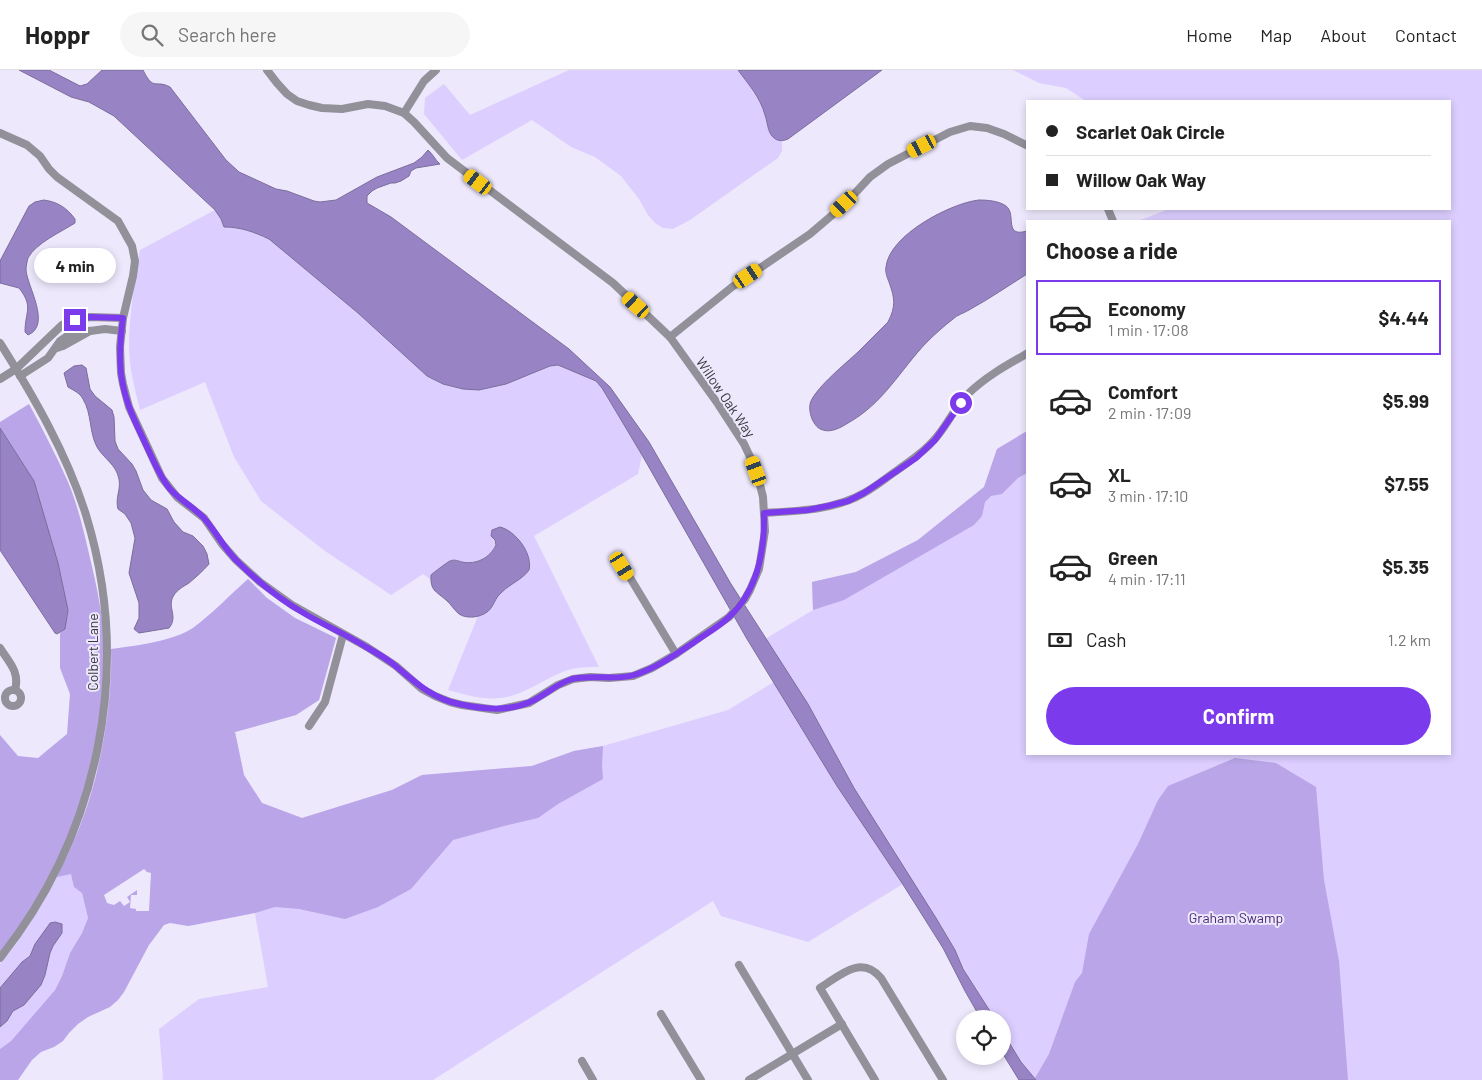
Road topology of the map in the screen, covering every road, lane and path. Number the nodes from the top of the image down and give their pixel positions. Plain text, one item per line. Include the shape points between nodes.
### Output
1 (267, 70) edge
2 (436, 70) edge
3 (404, 113) junction
4 (0, 133) edge
5 (1026, 145) edge
6 (123, 318) junction
7 (122, 331) junction
8 (670, 337) junction
9 (0, 343) edge
10 (1026, 354) edge
11 (16, 369) junction
12 (20, 376) junction
13 (0, 379) edge
14 (764, 513) junction
15 (622, 566) dead end
16 (343, 635) junction
17 (0, 648) edge
18 (676, 654) junction
19 (15, 690) dead end
20 (309, 726) dead end
21 (0, 958) edge
22 (739, 965) dead end
23 (661, 1014) dead end
24 (842, 1024) junction
25 (792, 1054) junction
26 (582, 1061) dead end
27 (593, 1080) edge
28 (701, 1080) edge
29 (750, 1080) edge
30 (808, 1080) edge
31 (876, 1080) edge
32 (943, 1080) edge

1 - 3 street, Willow Oak Way via 287,94 309,105 342,109 362,104 377,105
2 - 3 street via 424,81
3 - 8 street, Willow Oak Way via 447,158 613,284
4 - 6 street, Willow Oak Way via 28,146 58,177 118,221 132,246 135,260
5 - 8 street via 987,128 970,126 950,132 888,164 810,234 732,287
6 - 7 street, Willow Oak Way
6 - 11 street via 90,317 62,325
7 - 12 street via 90,331 57,348 48,358
7 - 16 street, Willow Oak Way via 120,360 125,396 167,486 204,518 228,552 246,570 292,605
8 - 14 street, Willow Oak Way via 744,444 759,481
9 - 11 street, Colbert Lane
10 - 14 street via 968,394 935,440 916,458 864,493 848,501 808,510
11 - 12 street, Colbert Lane
11 - 13 street
12 - 21 street, Colbert Lane via 57,443 86,515 102,589 107,660 101,731 80,814 45,893
14 - 18 street, Willow Oak Way via 765,531 759,569 745,599 729,617
15 - 18 street
16 - 18 street, Willow Oak Way via 396,666 435,696 462,705 497,710 529,703 573,679 632,676
16 - 20 street via 325,702
17 - 19 street via 16,674
22 - 25 street
23 - 28 street
24 - 25 street
24 - 31 street
24 - 32 street via 820,988 853,968 862,966 874,970
25 - 29 street
25 - 30 street
26 - 27 street

